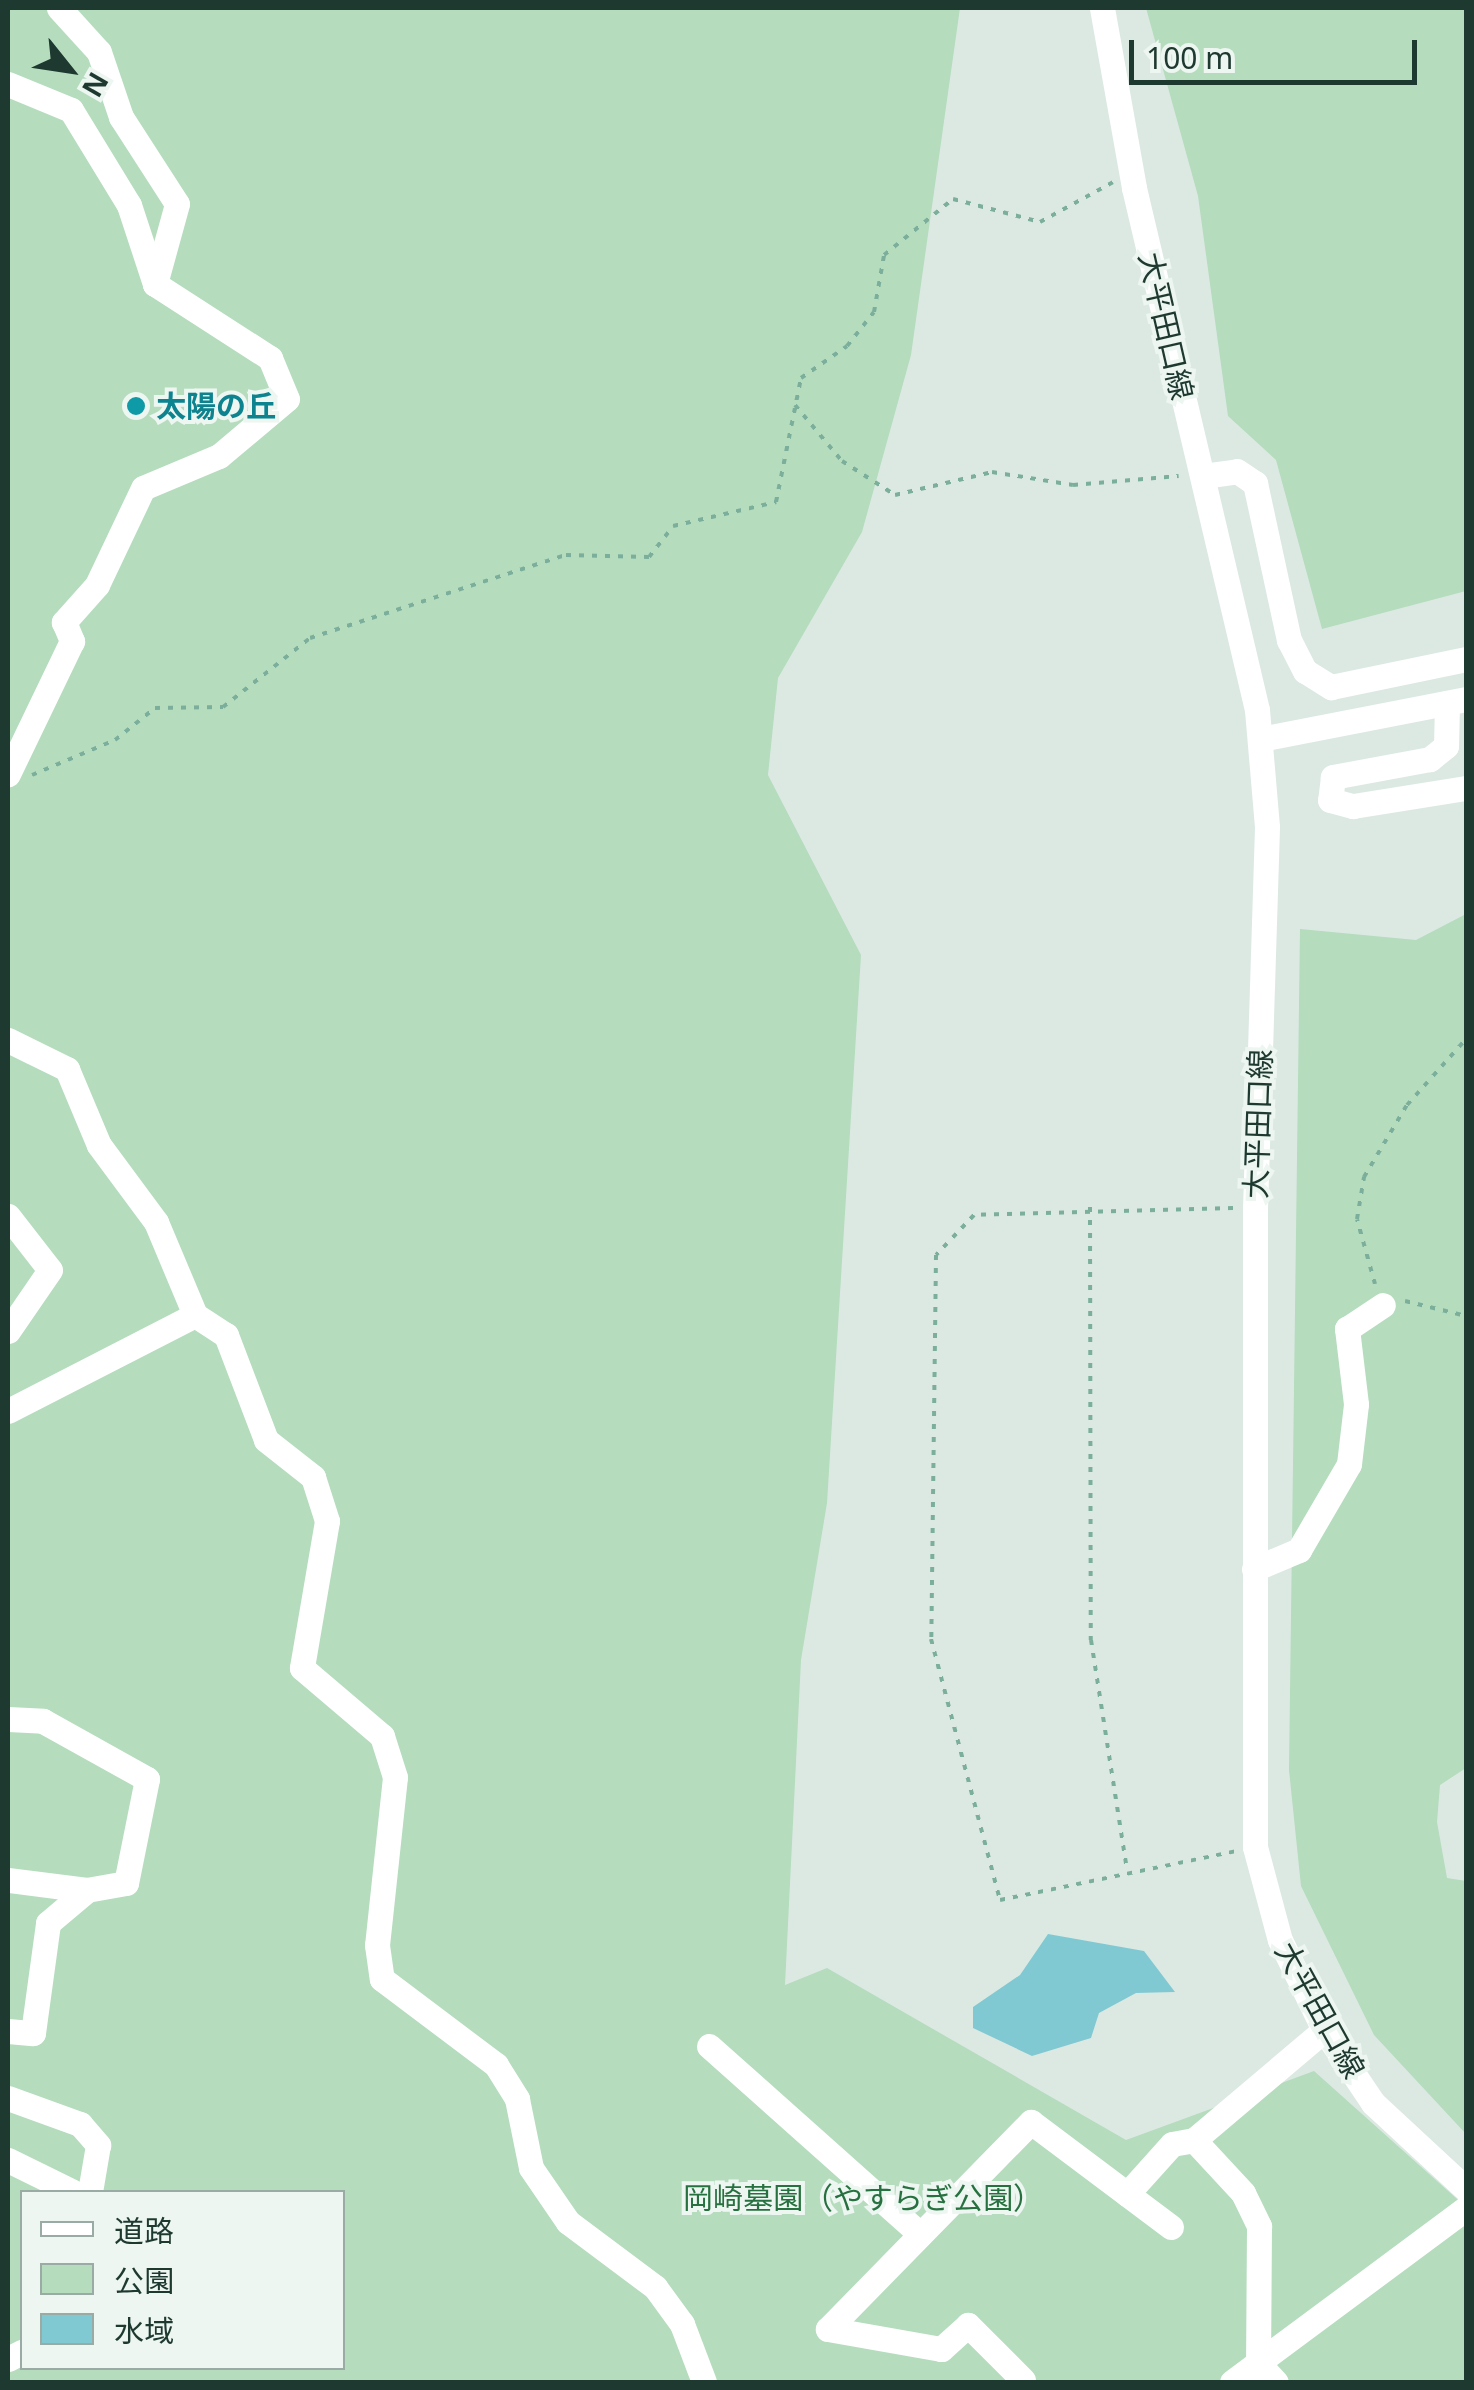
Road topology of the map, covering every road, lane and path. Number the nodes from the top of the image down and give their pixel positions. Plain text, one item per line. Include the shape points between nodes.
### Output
1 (58, 8) edge
2 (1102, 8) edge
3 (8, 84) edge
4 (1132, 172) junction
5 (154, 284) junction
6 (795, 404) junction
7 (1203, 476) junction
8 (1466, 659) edge
9 (1457, 701) edge
10 (1260, 738) junction
11 (16, 774) edge
12 (1466, 788) edge
13 (1466, 1039) edge
14 (8, 1040) edge
15 (1090, 1207) junction
16 (1255, 1208) junction
17 (8, 1216) edge
18 (1384, 1305) junction
19 (195, 1315) junction
20 (1466, 1316) edge
21 (8, 1330) edge
22 (8, 1411) edge
23 (1254, 1569) junction
24 (8, 1720) edge
25 (1255, 1847) junction
26 (1127, 1872) junction
27 (8, 1880) edge
28 (87, 1890) junction
29 (1324, 2030) junction
30 (8, 2031) edge
31 (709, 2046) dead end
32 (8, 2098) edge
33 (1194, 2140) junction
34 (8, 2160) edge
35 (1466, 2189) edge
36 (69, 2190) edge
37 (90, 2190) edge
38 (1128, 2194) junction
39 (1466, 2208) edge
40 (1171, 2227) dead end
41 (920, 2234) junction
42 (1258, 2363) junction
43 (1023, 2380) dead end
44 (704, 2382) edge
45 (1232, 2382) edge
46 (1276, 2382) edge

1 - 5 street via 100,52 121,117 176,204
2 - 4 street, 大平田口線
3 - 5 street via 71,110 130,205
4 - 6 path via 1040,222 953,199 884,255 874,312 848,346 801,378
4 - 7 street, 大平田口線
5 - 11 street via 270,358 287,399 219,456 143,488 97,584 64,622 72,641
6 - 7 path via 842,461 895,495 992,472 1074,485
6 - 11 path via 776,502 750,514 672,526 649,558 566,555 310,638 223,708 156,708 115,740
7 - 8 street via 1237,471 1256,483 1289,640 1304,671 1330,687
7 - 10 street, 大平田口線 via 1243,619
9 - 10 street
9 - 12 street via 1446,746 1430,759 1333,777 1330,800 1353,806
10 - 16 street, 大平田口線 via 1267,827
13 - 18 path via 1408,1105 1364,1177 1357,1219
14 - 19 street via 67,1069 99,1145 156,1222
15 - 16 path
15 - 26 path via 1091,1640
15 - 26 path via 974,1215 936,1255 930,1639 1000,1900
16 - 23 street, 大平田口線
17 - 21 street via 50,1270
18 - 20 path via 1434,1301
18 - 23 street via 1347,1328 1356,1404 1348,1464 1299,1550
19 - 22 street
19 - 44 street via 226,1335 266,1440 312,1477 327,1521 302,1668 382,1736 395,1777 377,1945 382,1979 496,2066 517,2099 531,2168 568,2222 655,2287 682,2324
23 - 25 street, 大平田口線
24 - 28 street via 43,1721 147,1778 126,1883
25 - 26 path
25 - 29 street, 大平田口線 via 1280,1940
27 - 28 street
28 - 30 street via 48,1923 33,2033
29 - 33 street
29 - 35 street, 大平田口線 via 1374,2103
31 - 41 street
32 - 37 street via 80,2124 98,2144
33 - 38 street via 1172,2144
33 - 42 street via 1243,2192 1258,2226
34 - 36 street
38 - 40 street
38 - 41 street via 1030,2122
39 - 42 street
41 - 43 street via 828,2329 940,2349 968,2326
42 - 45 street
42 - 46 street

